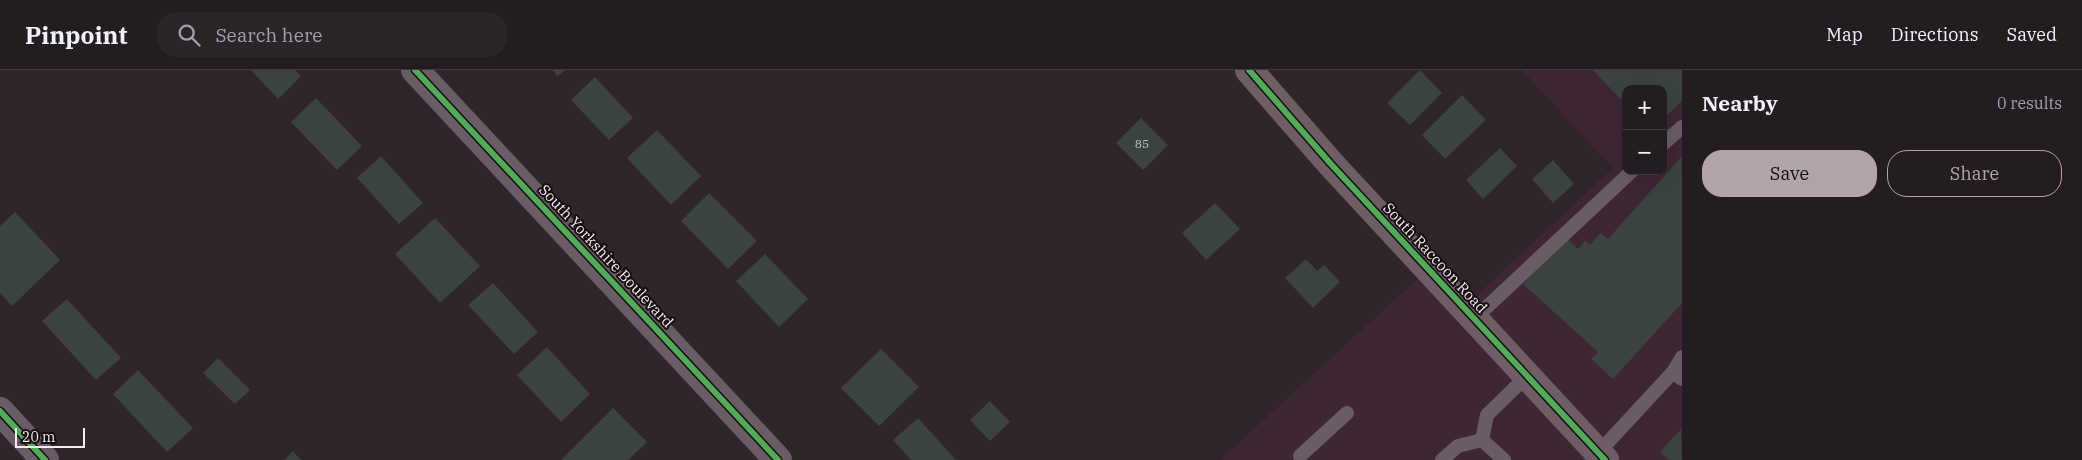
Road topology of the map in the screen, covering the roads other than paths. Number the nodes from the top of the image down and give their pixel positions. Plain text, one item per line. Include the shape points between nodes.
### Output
1 (415, 70) edge
2 (1249, 70) edge
3 (1682, 127) edge
4 (1667, 140) edge
5 (1628, 175) edge
6 (1474, 319) junction
7 (1682, 357) edge
8 (1528, 376) junction
9 (1678, 376) edge
10 (0, 412) edge
11 (1347, 413) dead end
12 (1482, 440) junction
13 (1602, 456) edge
14 (1300, 459) edge
15 (45, 460) edge
16 (778, 460) edge
17 (1442, 460) edge
18 (1504, 460) edge

1 - 16 street, South Yorkshire Boulevard
2 - 6 street, South Raccoon Road
3 - 4 lane
5 - 6 lane
6 - 8 street, South Raccoon Road
7 - 9 lane
8 - 12 lane via 1487,415
8 - 13 street, South Raccoon Road
9 - 13 lane
10 - 15 street
11 - 14 lane
12 - 17 lane via 1458,446
12 - 18 lane

